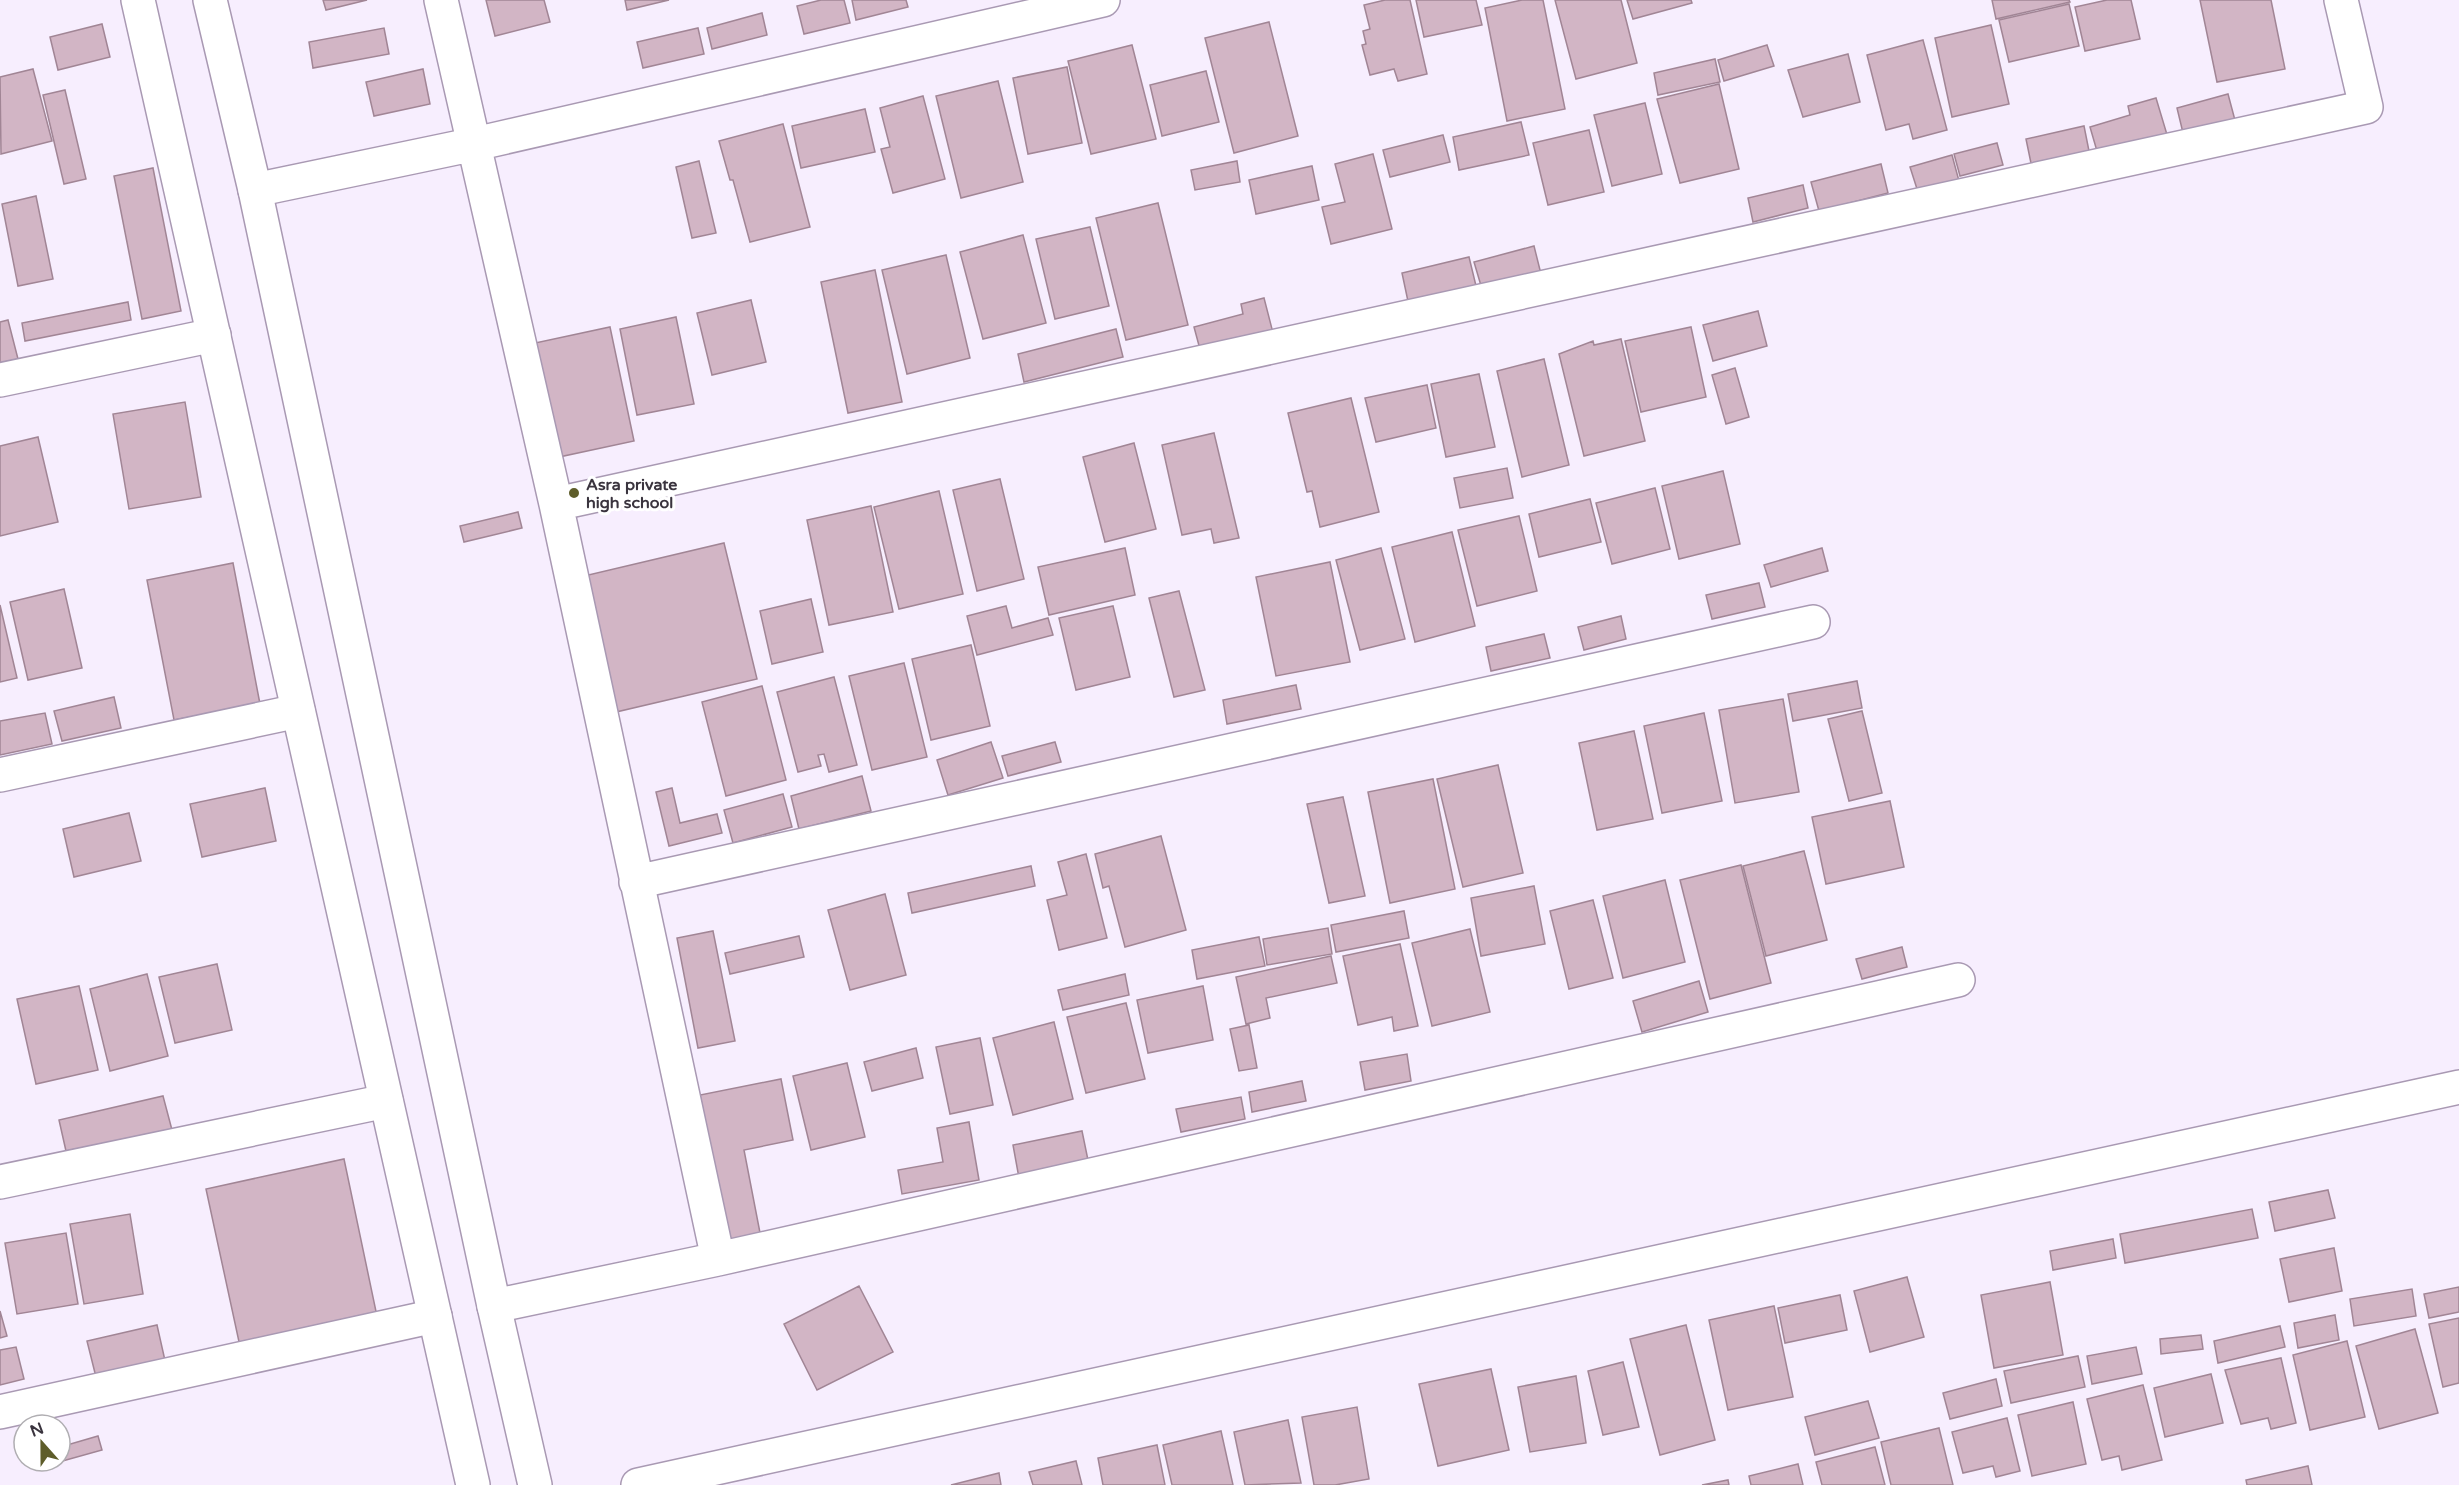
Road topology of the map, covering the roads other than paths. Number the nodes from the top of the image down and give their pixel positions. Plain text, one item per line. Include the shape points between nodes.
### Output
1 (138, 0) edge
2 (210, 0) edge
3 (441, 0) edge
4 (1103, 0) edge
5 (2340, 0) edge
6 (474, 144) junction
7 (255, 190) junction
8 (214, 334) junction
9 (0, 380) edge
10 (556, 504) junction
11 (1814, 622) dead end
12 (298, 711) junction
13 (0, 775) edge
14 (636, 882) junction
15 (1958, 980) dead end
16 (2459, 1087) edge
17 (386, 1101) junction
18 (0, 1182) edge
19 (718, 1259) junction
20 (494, 1306) junction
21 (435, 1316) junction
22 (0, 1412) edge
23 (749, 1473) edge
24 (473, 1485) edge
25 (535, 1485) edge
26 (638, 1485) edge

1 - 8 street
2 - 7 street
3 - 6 street
4 - 6 street
5 - 10 street via 2366,107
6 - 7 street
6 - 10 street
7 - 20 street
8 - 9 street
8 - 12 street
10 - 14 street
11 - 14 street
12 - 13 street
12 - 17 street
14 - 19 street
15 - 19 street
16 - 23 street
17 - 18 street
17 - 21 street
19 - 20 street
20 - 25 street
21 - 22 street
21 - 24 street
23 - 26 street

